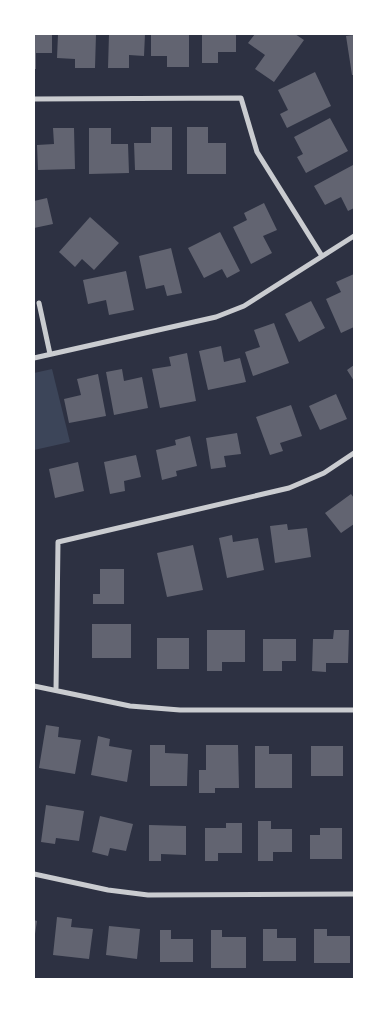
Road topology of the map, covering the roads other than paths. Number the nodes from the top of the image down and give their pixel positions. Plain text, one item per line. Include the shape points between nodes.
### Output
1 (34, 99) edge
2 (354, 236) edge
3 (322, 256) junction
4 (39, 303) dead end
5 (50, 354) junction
6 (34, 358) edge
7 (354, 453) edge
8 (34, 686) edge
9 (56, 690) junction
10 (354, 710) edge
11 (34, 874) edge
12 (354, 894) edge

1 - 3 street via 241,98 257,152
2 - 3 street
3 - 5 street via 244,306 216,317
4 - 5 street
5 - 6 street
7 - 9 street via 324,473 289,488 58,542
8 - 9 street
9 - 10 street via 130,706 180,710
11 - 12 street via 148,895

